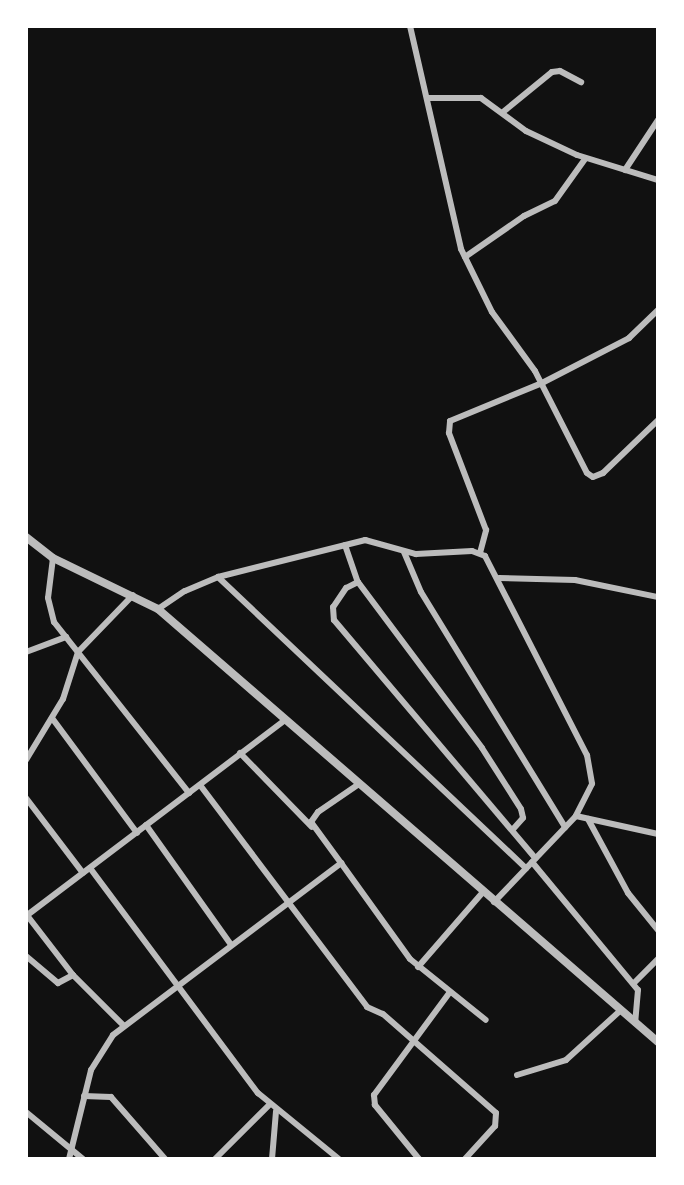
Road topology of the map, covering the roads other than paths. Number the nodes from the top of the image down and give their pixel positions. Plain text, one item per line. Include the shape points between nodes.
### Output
1 (410, 26) edge
2 (581, 82) dead end
3 (429, 98) junction
4 (503, 113) junction
5 (658, 120) edge
6 (584, 159) junction
7 (625, 170) junction
8 (658, 180) edge
9 (465, 257) junction
10 (658, 310) edge
11 (542, 383) junction
12 (658, 420) edge
13 (26, 537) edge
14 (345, 545) junction
15 (404, 551) junction
16 (480, 553) junction
17 (53, 558) junction
18 (218, 578) junction
19 (499, 578) junction
20 (358, 582) junction
21 (133, 595) junction
22 (658, 597) edge
23 (158, 609) junction
24 (66, 637) junction
25 (26, 652) edge
26 (78, 652) junction
27 (52, 718) junction
28 (285, 720) junction
29 (240, 753) junction
30 (27, 757) edge
31 (359, 784) junction
32 (200, 785) junction
33 (189, 793) junction
34 (26, 798) edge
35 (576, 816) junction
36 (588, 819) junction
37 (146, 825) junction
38 (565, 827) junction
39 (313, 828) junction
40 (513, 829) junction
41 (137, 832) junction
42 (658, 834) edge
43 (341, 863) junction
44 (531, 863) junction
45 (90, 868) junction
46 (83, 873) junction
47 (483, 892) junction
48 (287, 901) junction
49 (494, 902) junction
50 (27, 915) edge
51 (658, 930) edge
52 (230, 943) junction
53 (26, 956) edge
54 (658, 959) edge
55 (418, 967) junction
56 (73, 975) junction
57 (634, 983) junction
58 (175, 985) junction
59 (450, 992) junction
60 (621, 1010) junction
61 (486, 1020) dead end
62 (635, 1023) junction
63 (123, 1025) junction
64 (414, 1041) junction
65 (658, 1042) edge
66 (517, 1075) dead end
67 (84, 1096) junction
68 (269, 1105) junction
69 (276, 1111) junction
70 (26, 1112) edge
71 (71, 1149) junction
72 (69, 1159) edge
73 (83, 1159) edge
74 (165, 1159) edge
75 (215, 1159) edge
76 (272, 1159) edge
77 (339, 1159) edge
78 (419, 1159) edge
79 (465, 1159) edge

1 - 3 street via 412,50
2 - 4 street via 560,71 552,72
3 - 4 street via 481,98
3 - 9 street
4 - 6 street via 526,131
5 - 7 street
6 - 7 street
6 - 9 street via 555,201 524,216
7 - 8 street
9 - 11 street via 492,312
10 - 11 street via 629,338
11 - 12 street via 590,477 603,473
11 - 16 street via 450,421 450,433 486,530
13 - 17 street
14 - 15 street via 377,540
14 - 18 street
14 - 20 street
15 - 16 street
15 - 38 street via 421,593
16 - 19 street
17 - 21 street
17 - 24 street via 48,609
18 - 23 street via 184,591
18 - 44 street
19 - 22 street via 596,583
19 - 35 street via 587,755 592,784
20 - 40 street via 482,748 521,809 523,818
20 - 40 street via 346,588 333,607 334,620
21 - 23 street
21 - 26 street
23 - 28 street
24 - 25 street
24 - 26 street
26 - 27 street
26 - 33 street
27 - 30 street
27 - 41 street
28 - 29 street
28 - 31 street
29 - 32 street
29 - 39 street
31 - 39 street via 318,812
31 - 47 street
32 - 33 street
32 - 48 street
33 - 37 street
34 - 46 street
35 - 36 street
35 - 38 street
36 - 42 street
36 - 51 street via 628,893
37 - 41 street
37 - 52 street
38 - 44 street
39 - 43 street
40 - 44 street
41 - 45 street
43 - 48 street
43 - 55 street
44 - 49 street
44 - 57 street
45 - 46 street
45 - 58 street
46 - 50 street
47 - 49 street
47 - 55 street
48 - 52 street
48 - 64 street via 367,1007 383,1014
49 - 60 street
50 - 56 street
52 - 58 street
53 - 56 street via 58,983
54 - 57 street
55 - 59 street
56 - 63 street
57 - 62 street via 640,995
58 - 63 street
58 - 68 street
59 - 61 street
59 - 64 street
60 - 62 street
60 - 66 street via 566,1060
62 - 65 street
63 - 67 street via 99,1052
64 - 78 street via 373,1101
64 - 79 street via 496,1113 495,1126
67 - 71 street
67 - 74 street via 111,1097
68 - 69 street
68 - 75 street
69 - 76 street
69 - 77 street
70 - 71 street
71 - 72 street
71 - 73 street

